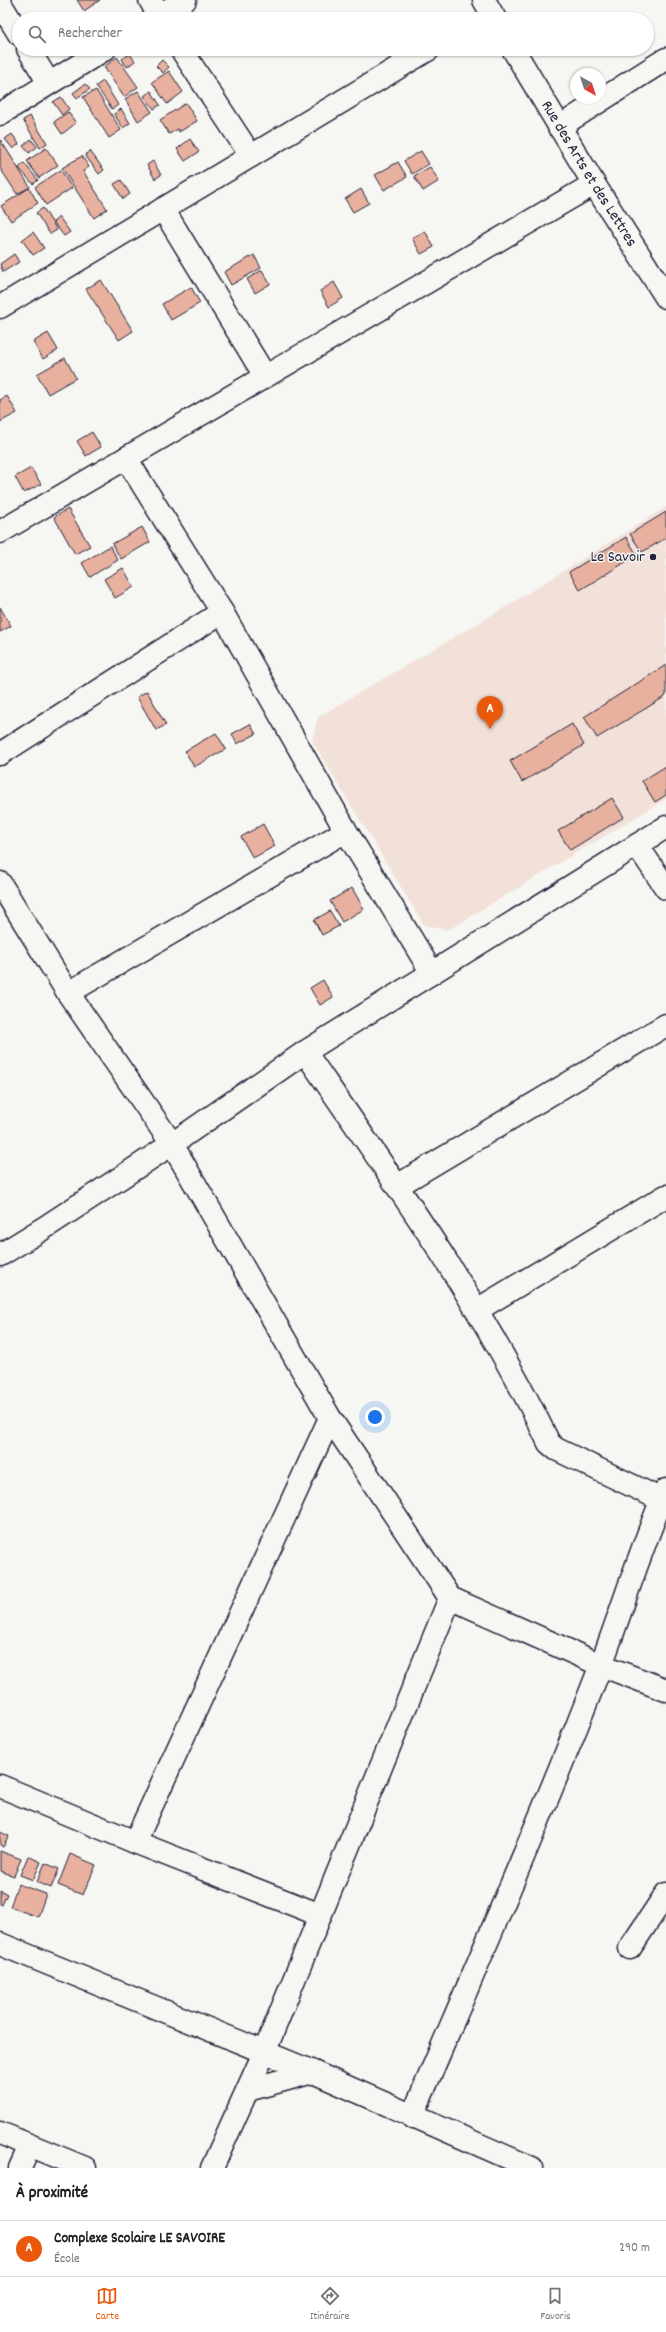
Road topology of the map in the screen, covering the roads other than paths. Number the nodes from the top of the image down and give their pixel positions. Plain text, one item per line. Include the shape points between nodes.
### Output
1 (184, 0) edge
2 (0, 2) edge
3 (158, 12) edge
4 (12, 22) edge
5 (32, 56) edge
6 (93, 56) edge
7 (186, 56) edge
8 (417, 56) edge
9 (517, 56) edge
10 (666, 59) edge
11 (49, 83) junction
12 (0, 114) edge
13 (560, 127) junction
14 (252, 156) junction
15 (594, 184) junction
16 (163, 209) junction
17 (659, 269) edge
18 (666, 298) edge
19 (0, 307) edge
20 (265, 376) junction
21 (126, 458) junction
22 (0, 532) edge
23 (222, 612) junction
24 (0, 754) edge
25 (666, 827) edge
26 (346, 831) junction
27 (638, 845) junction
28 (0, 883) edge
29 (666, 888) edge
30 (432, 973) junction
31 (68, 993) junction
32 (666, 1025) edge
33 (305, 1052) junction
34 (172, 1144) junction
35 (397, 1186) junction
36 (666, 1196) edge
37 (0, 1255) edge
38 (477, 1310) junction
39 (330, 1418) junction
40 (665, 1497) edge
41 (450, 1598) junction
42 (601, 1664) junction
43 (666, 1690) edge
44 (0, 1786) edge
45 (136, 1842) junction
46 (666, 1894) edge
47 (320, 1916) junction
48 (0, 1944) edge
49 (630, 1948) dead end
50 (264, 2053) junction
51 (313, 2072) junction
52 (248, 2090) junction
53 (412, 2117) junction
54 (0, 2133) edge
55 (30, 2146) junction
56 (20, 2168) edge
57 (84, 2168) edge
58 (212, 2168) edge
59 (532, 2168) edge

1 - 3 street
2 - 4 street
5 - 11 street
6 - 11 street
7 - 14 street
8 - 14 street
9 - 13 street, Rue des Arts et des Lettres
10 - 13 street
11 - 12 street
13 - 15 street, Rue des Arts et des Lettres
14 - 16 street
15 - 17 street, Rue des Arts et des Lettres
15 - 20 street
16 - 19 street
16 - 20 street
17 - 18 street, Rue des Arts et des Lettres
20 - 21 street
21 - 22 street
21 - 23 street
23 - 24 street
23 - 26 street
25 - 27 street
26 - 30 street
26 - 31 street
27 - 29 street
27 - 30 street
28 - 31 street
30 - 33 street
31 - 34 street
32 - 35 street
33 - 34 street
33 - 35 street
34 - 37 street
34 - 39 street
35 - 38 street
36 - 38 street
38 - 40 street via 549,1443
39 - 41 street
39 - 45 street
40 - 42 street
41 - 42 street
41 - 47 street
42 - 43 street
42 - 53 street
44 - 45 street
45 - 47 street
46 - 49 street
47 - 50 street
48 - 50 street
50 - 51 street
50 - 52 street
51 - 52 street
51 - 53 street
52 - 58 street
53 - 59 street
54 - 55 street
55 - 56 street
55 - 57 street

